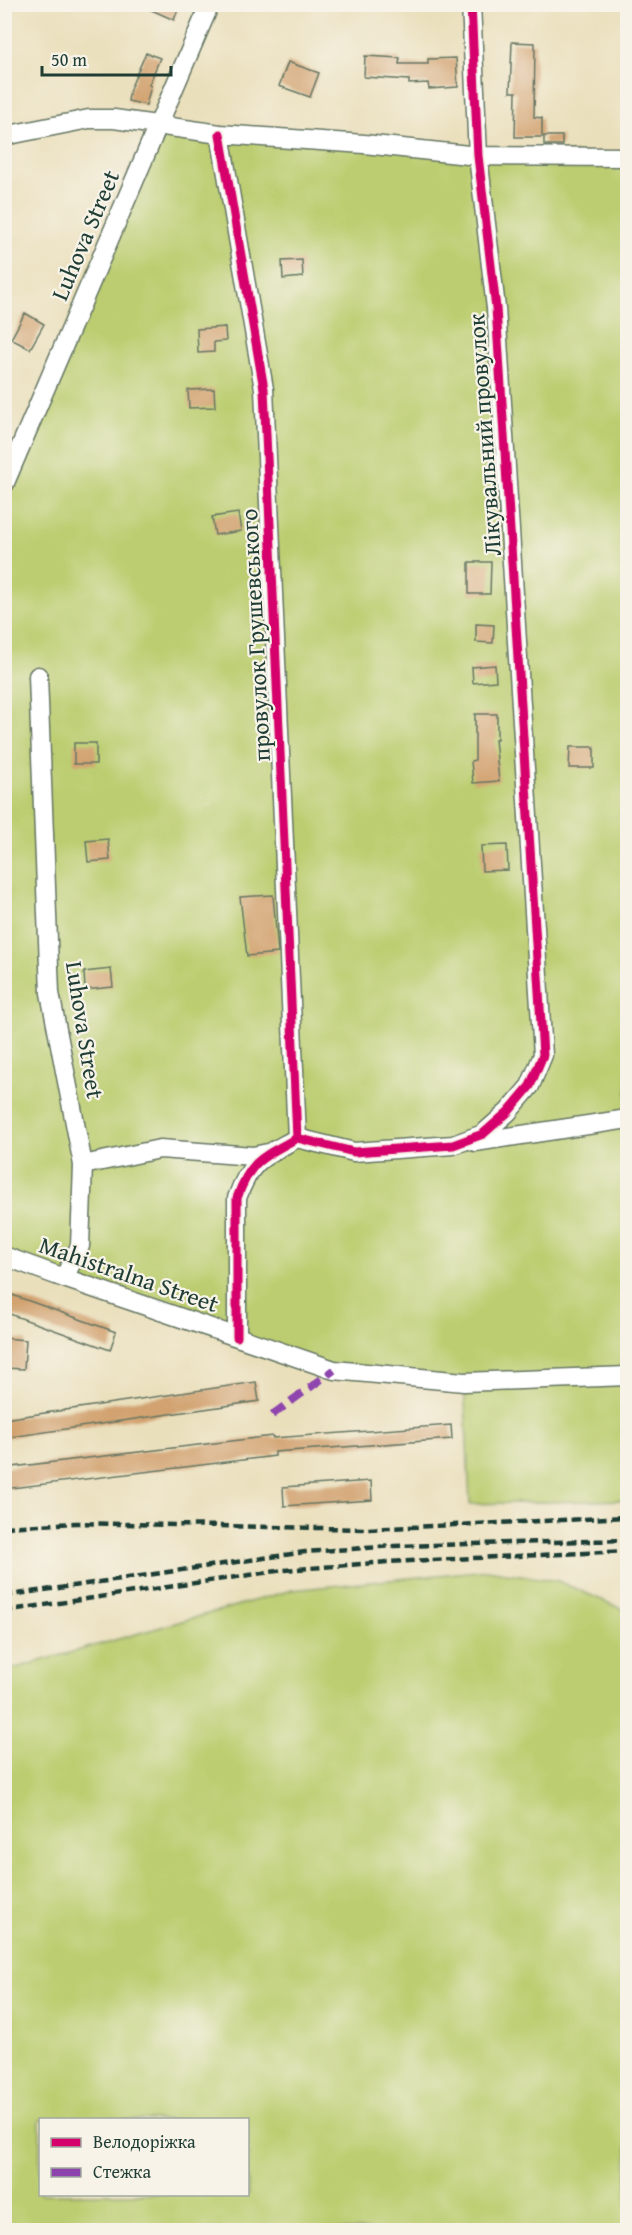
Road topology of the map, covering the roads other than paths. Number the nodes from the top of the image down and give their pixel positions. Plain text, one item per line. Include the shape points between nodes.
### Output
1 (210, 4) edge
2 (471, 4) edge
3 (157, 126) junction
4 (220, 134) junction
5 (4, 136) edge
6 (478, 156) junction
7 (627, 158) edge
8 (4, 485) edge
9 (38, 676) dead end
10 (627, 1119) edge
11 (297, 1138) junction
12 (453, 1145) junction
13 (273, 1152) junction
14 (83, 1165) junction
15 (4, 1256) edge
16 (64, 1278) junction
17 (237, 1337) junction
18 (627, 1376) edge

1 - 3 street, Luhova Street
2 - 6 street, Лікувальний провулок
3 - 4 street
3 - 5 street via 89,119
3 - 8 street, Luhova Street
4 - 6 street
4 - 11 street, провулок Грушевського via 264,389
6 - 7 street
6 - 12 street, Лікувальний провулок via 496,308 543,1055 530,1086 508,1112 483,1134
9 - 14 street, Luhova Street via 50,993
10 - 12 street
11 - 12 street via 354,1152
11 - 13 street
13 - 14 street via 253,1156 160,1149
13 - 17 street via 253,1165 237,1198
14 - 16 street, Luhova Street via 80,1246
15 - 16 street, Mahistralna Street
16 - 17 street, Mahistralna Street
17 - 18 street, Mahistralna Street via 334,1370 464,1382

